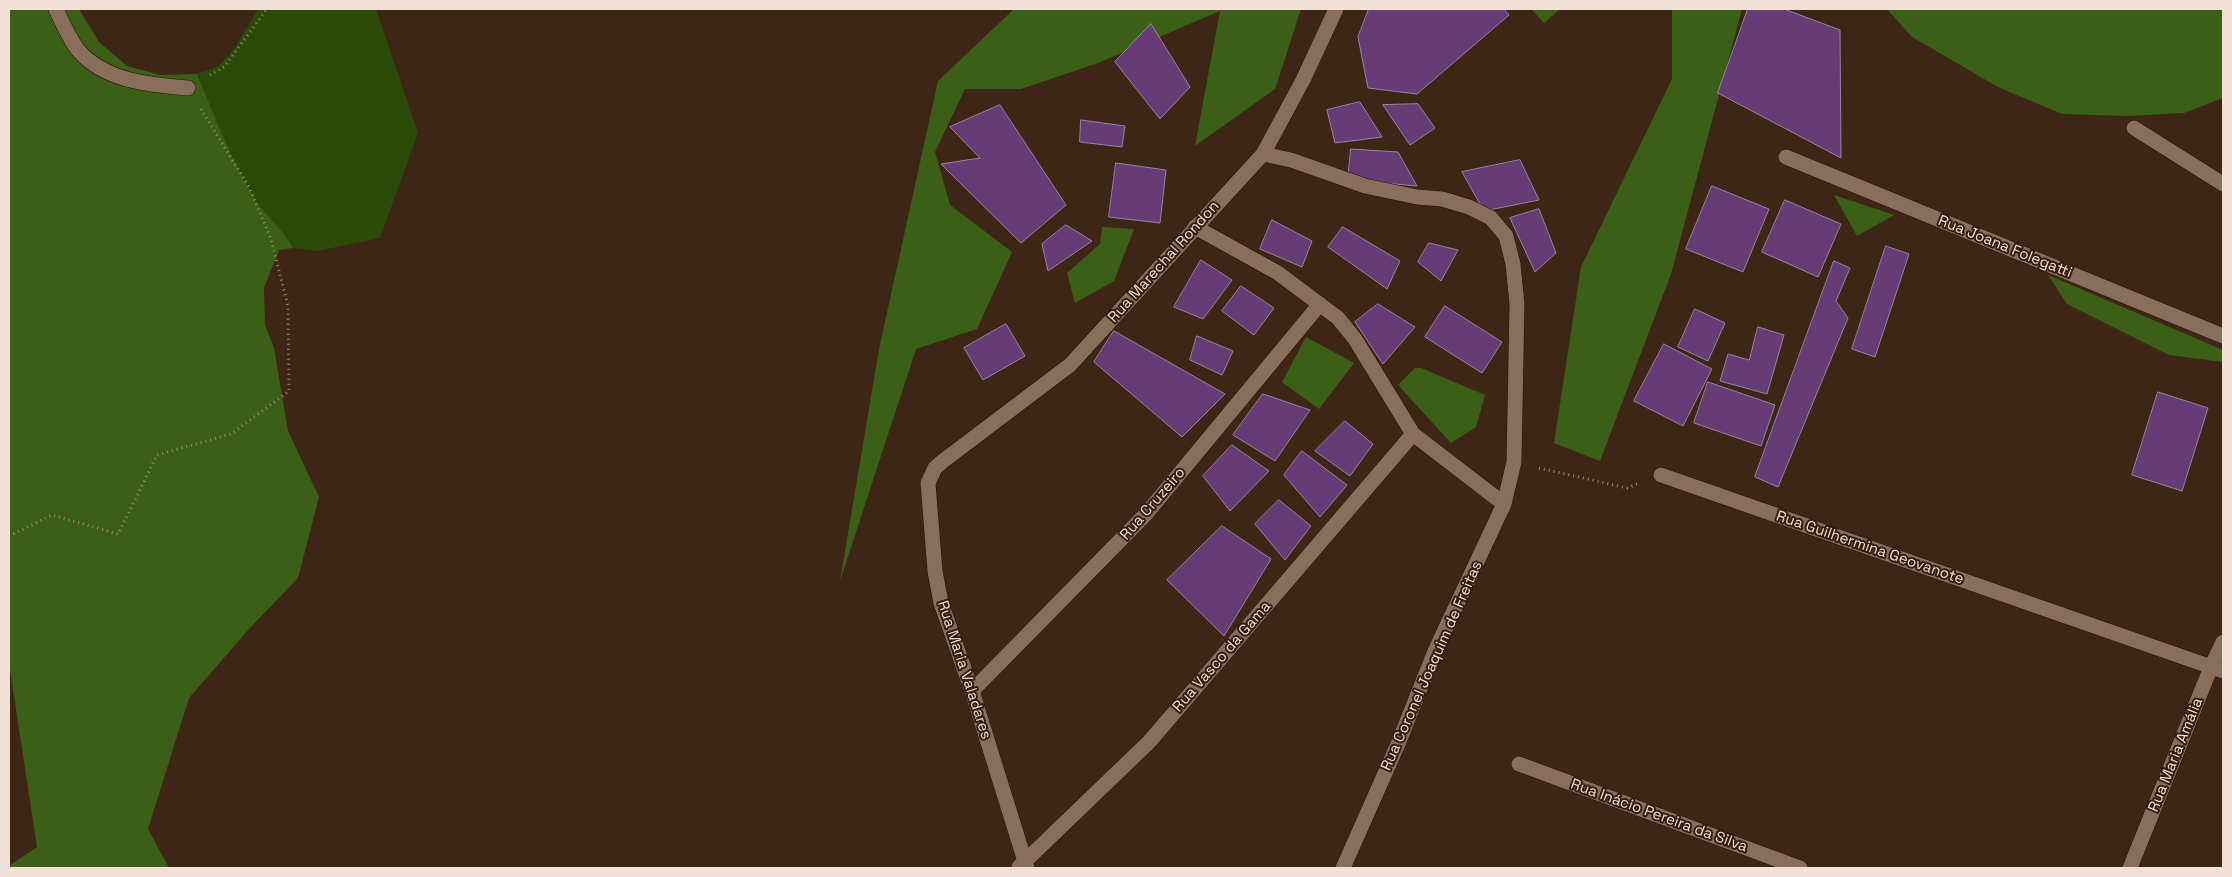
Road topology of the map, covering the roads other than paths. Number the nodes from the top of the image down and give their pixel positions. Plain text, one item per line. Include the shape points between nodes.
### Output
1 (56, 9) edge
2 (1336, 9) edge
3 (188, 88) road end
4 (2134, 128) dead end
5 (1263, 154) junction
6 (1786, 157) dead end
7 (2223, 184) edge
8 (1195, 227) junction
9 (1320, 304) junction
10 (2223, 336) edge
11 (1413, 434) junction
12 (935, 468) joint
13 (1661, 475) road end
14 (1504, 504) junction
15 (2223, 642) edge
16 (2217, 669) edge
17 (972, 691) junction
18 (1519, 764) dead end
19 (1024, 866) edge
20 (1343, 868) edge
21 (1800, 868) edge
22 (2130, 868) edge

1 - 3 street via 78,50 99,67 154,85
2 - 5 street, Rua Marechal Rondon
4 - 7 street
5 - 8 street, Rua Marechal Rondon
5 - 14 street, Rua Coronel Joaquim de Freitas via 1291,160 1365,186 1469,207 1491,218 1506,236 1513,264 1516,304 1514,462
6 - 10 street, Rua Joana Folegatti
8 - 9 street via 1278,273
8 - 12 street, Rua Marechal Rondon via 1070,365
9 - 11 street via 1338,318 1354,339
9 - 17 street, Rua Cruzeiro via 1146,514
11 - 14 street
11 - 19 street, Rua Vasco da Gama via 1149,742
12 - 17 street, Rua Maria Valadares via 928,483 935,571 949,632
13 - 16 street, Rua Guilhermina Geovanote
14 - 20 street, Rua Coronel Joaquim de Freitas via 1435,651
15 - 16 street, Rua Maria Amália
16 - 22 street, Rua Maria Amália
17 - 19 street, Rua Maria Valadares
18 - 21 street, Rua Inácio Pereira da Silva

